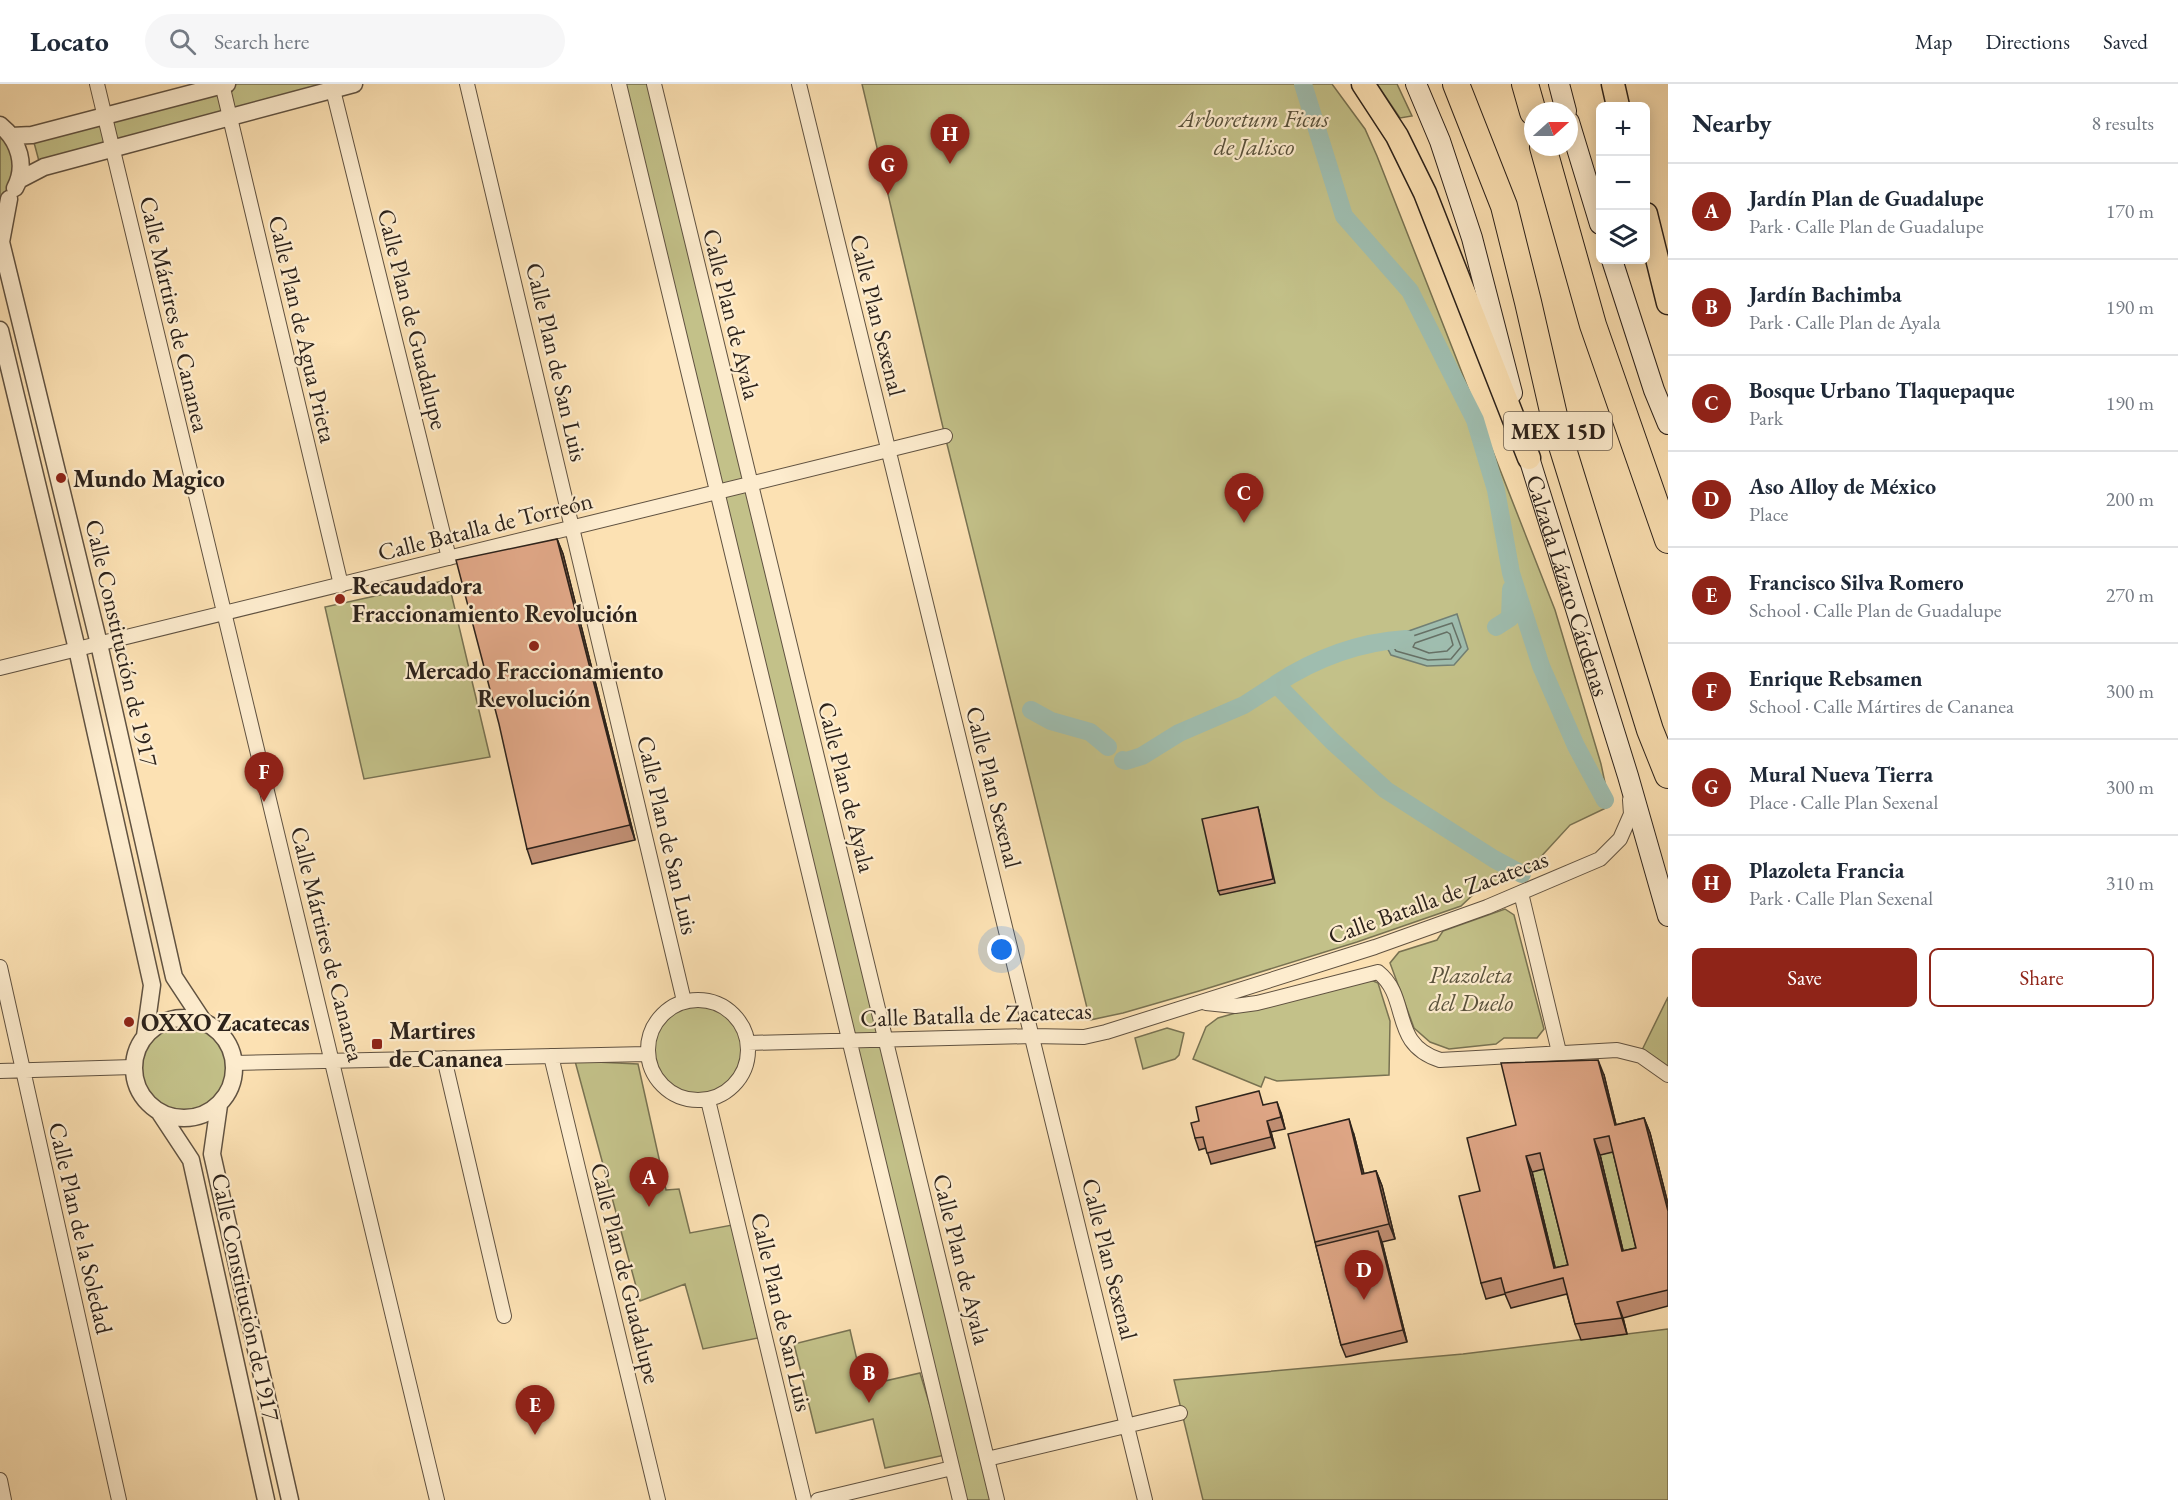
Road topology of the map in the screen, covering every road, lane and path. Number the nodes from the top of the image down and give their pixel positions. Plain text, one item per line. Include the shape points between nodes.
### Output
1 (97, 84) edge
2 (224, 84) edge
3 (354, 84) edge
4 (467, 84) edge
5 (619, 84) edge
6 (654, 84) edge
7 (799, 84) edge
8 (1363, 84) edge
9 (1416, 84) edge
10 (1456, 84) edge
11 (1525, 84) edge
12 (1559, 84) edge
13 (1613, 84) edge
14 (333, 90) junction
15 (1530, 102) edge
16 (1564, 102) edge
17 (1617, 102) edge
18 (105, 116) junction
19 (230, 117) junction
20 (6, 130) edge
21 (112, 149) junction
22 (1578, 152) edge
23 (1546, 156) edge
24 (19, 180) junction
25 (4, 203) edge
26 (1596, 211) edge
27 (1650, 230) edge
28 (1613, 264) edge
29 (1668, 303) edge
30 (0, 330) edge
31 (1668, 424) edge
32 (945, 436) dead end
33 (888, 450) junction
34 (1529, 458) junction
35 (750, 484) junction
36 (717, 492) junction
37 (573, 528) junction
38 (1668, 540) edge
39 (450, 558) junction
40 (341, 585) junction
41 (223, 614) junction
42 (99, 644) junction
43 (77, 649) junction
44 (0, 668) edge
45 (1628, 776) junction
46 (1668, 776) edge
47 (1521, 893) junction
48 (1668, 916) edge
49 (1375, 947) junction
50 (0, 967) edge
51 (1378, 972) junction
52 (684, 1001) junction
53 (1201, 1002) junction
54 (203, 1022) junction
55 (144, 1036) junction
56 (1032, 1036) junction
57 (849, 1040) junction
58 (885, 1040) junction
59 (748, 1043) junction
60 (1559, 1052) junction
61 (647, 1054) junction
62 (551, 1056) junction
63 (444, 1058) junction
64 (334, 1061) junction
65 (234, 1063) junction
66 (133, 1068) junction
67 (23, 1070) junction
68 (0, 1071) edge
69 (1668, 1075) edge
70 (708, 1100) junction
71 (219, 1105) junction
72 (160, 1113) junction
73 (504, 1316) dead end
74 (1180, 1413) dead end
75 (1127, 1426) junction
76 (987, 1459) junction
77 (952, 1468) junction
78 (0, 1480) edge
79 (4, 1500) edge
80 (119, 1500) edge
81 (266, 1500) edge
82 (290, 1500) edge
83 (437, 1500) edge
84 (658, 1500) edge
85 (804, 1500) edge
86 (818, 1500) edge
87 (960, 1500) edge
88 (997, 1500) edge
89 (1145, 1500) edge

1 - 18 street, Calle Mártires de Cananea
2 - 18 street
2 - 19 street, Calle Plan de Agua Prieta
3 - 14 street
4 - 37 street, Calle Plan de San Luis
5 - 36 street
6 - 35 street, Calle Plan de Ayala
7 - 33 street, Calle Plan Sexenal
8 - 34 highway via 1397,136 1425,193
9 - 34 main road, Calzada Lázaro Cárdenas via 1440,141 1472,238
10 - 46 highway, Calzada Lázaro Cárdenas / MEX 15D via 1504,206 1558,433 1650,730
11 - 15 highway
12 - 16 main road
13 - 17 highway
14 - 19 street
14 - 39 street, Calle Plan de Guadalupe
18 - 20 street via 32,135
18 - 21 street, Calle Mártires de Cananea
19 - 21 street
19 - 40 street, Calle Plan de Agua Prieta
20 - 24 street via 18,150
21 - 24 street via 44,167
21 - 41 street, Calle Mártires de Cananea
22 - 26 main road
23 - 38 highway, MEX 15D via 1593,325
24 - 25 street, Calle Constitución de 1917
25 - 42 street, Calle Constitución de 1917 via 1,242
27 - 29 highway
28 - 31 main road
30 - 43 street, Calle Constitución de 1917
32 - 33 street, Calle Batalla de Torreón
33 - 35 street, Calle Batalla de Torreón
33 - 56 street, Calle Plan Sexenal
34 - 45 main road, Calzada Lázaro Cárdenas
35 - 36 street, Calle Batalla de Torreón
35 - 58 street, Calle Plan de Ayala
36 - 37 street, Calle Batalla de Torreón
36 - 57 street
37 - 39 street, Calle Batalla de Torreón
37 - 52 street, Calle Plan de San Luis
39 - 40 street, Calle Batalla de Torreón
40 - 41 street, Calle Batalla de Torreón
41 - 42 street, Calle Batalla de Torreón
41 - 64 street, Calle Mártires de Cananea
42 - 43 street, Calle Batalla de Torreón
42 - 54 street, Calle Constitución de 1917 via 174,977
43 - 44 street, Calle Batalla de Torreón
43 - 55 street, Calle Constitución de 1917 via 152,985
45 - 47 street, Calle Batalla de Zacatecas via 1631,814 1620,839 1600,859
45 - 48 main road, Calzada Lázaro Cárdenas
47 - 49 street, Calle Batalla de Zacatecas
47 - 60 street
49 - 51 street
49 - 53 street, Calle Batalla de Zacatecas
50 - 67 street, Calle Plan de la Soledad
51 - 53 street, Calle Batalla de Zacatecas via 1257,1003 1236,1006
51 - 60 street, Calle Batalla de Zacatecas via 1389,982 1411,1040 1429,1056 1440,1060
52 - 59 street via 705,1000 726,1007 741,1023
52 - 61 street via 669,1008 656,1021
53 - 56 street, Calle Batalla de Zacatecas via 1093,1035
54 - 55 street via 171,1019
54 - 65 street via 224,1038
55 - 66 street
56 - 58 street, Calle Batalla de Zacatecas
56 - 75 street, Calle Plan Sexenal
57 - 58 street, Calle Batalla de Zacatecas
57 - 59 street, Calle Batalla de Zacatecas
57 - 77 street
58 - 76 street, Calle Plan de Ayala
59 - 70 street via 747,1062 739,1080 725,1093
60 - 69 street, Calle Batalla de Zacatecas via 1617,1050 1641,1056
61 - 62 street
61 - 70 street via 650,1068 667,1090 693,1101
62 - 63 street
62 - 84 street, Calle Plan de Guadalupe
63 - 64 street
63 - 73 street
64 - 65 street
64 - 83 street, Calle Mártires de Cananea
65 - 71 street via 228,1093
66 - 67 street
66 - 72 street via 140,1094
67 - 68 street
67 - 80 street, Calle Plan de la Soledad
70 - 85 street, Calle Plan de San Luis
71 - 72 street via 191,1119
71 - 82 street, Calle Constitución de 1917 via 212,1154
72 - 81 street, Calle Constitución de 1917 via 191,1160
74 - 75 street
75 - 76 street
75 - 89 street, Calle Plan Sexenal
76 - 88 street, Calle Plan de Ayala
77 - 86 street
77 - 87 street
78 - 79 street

